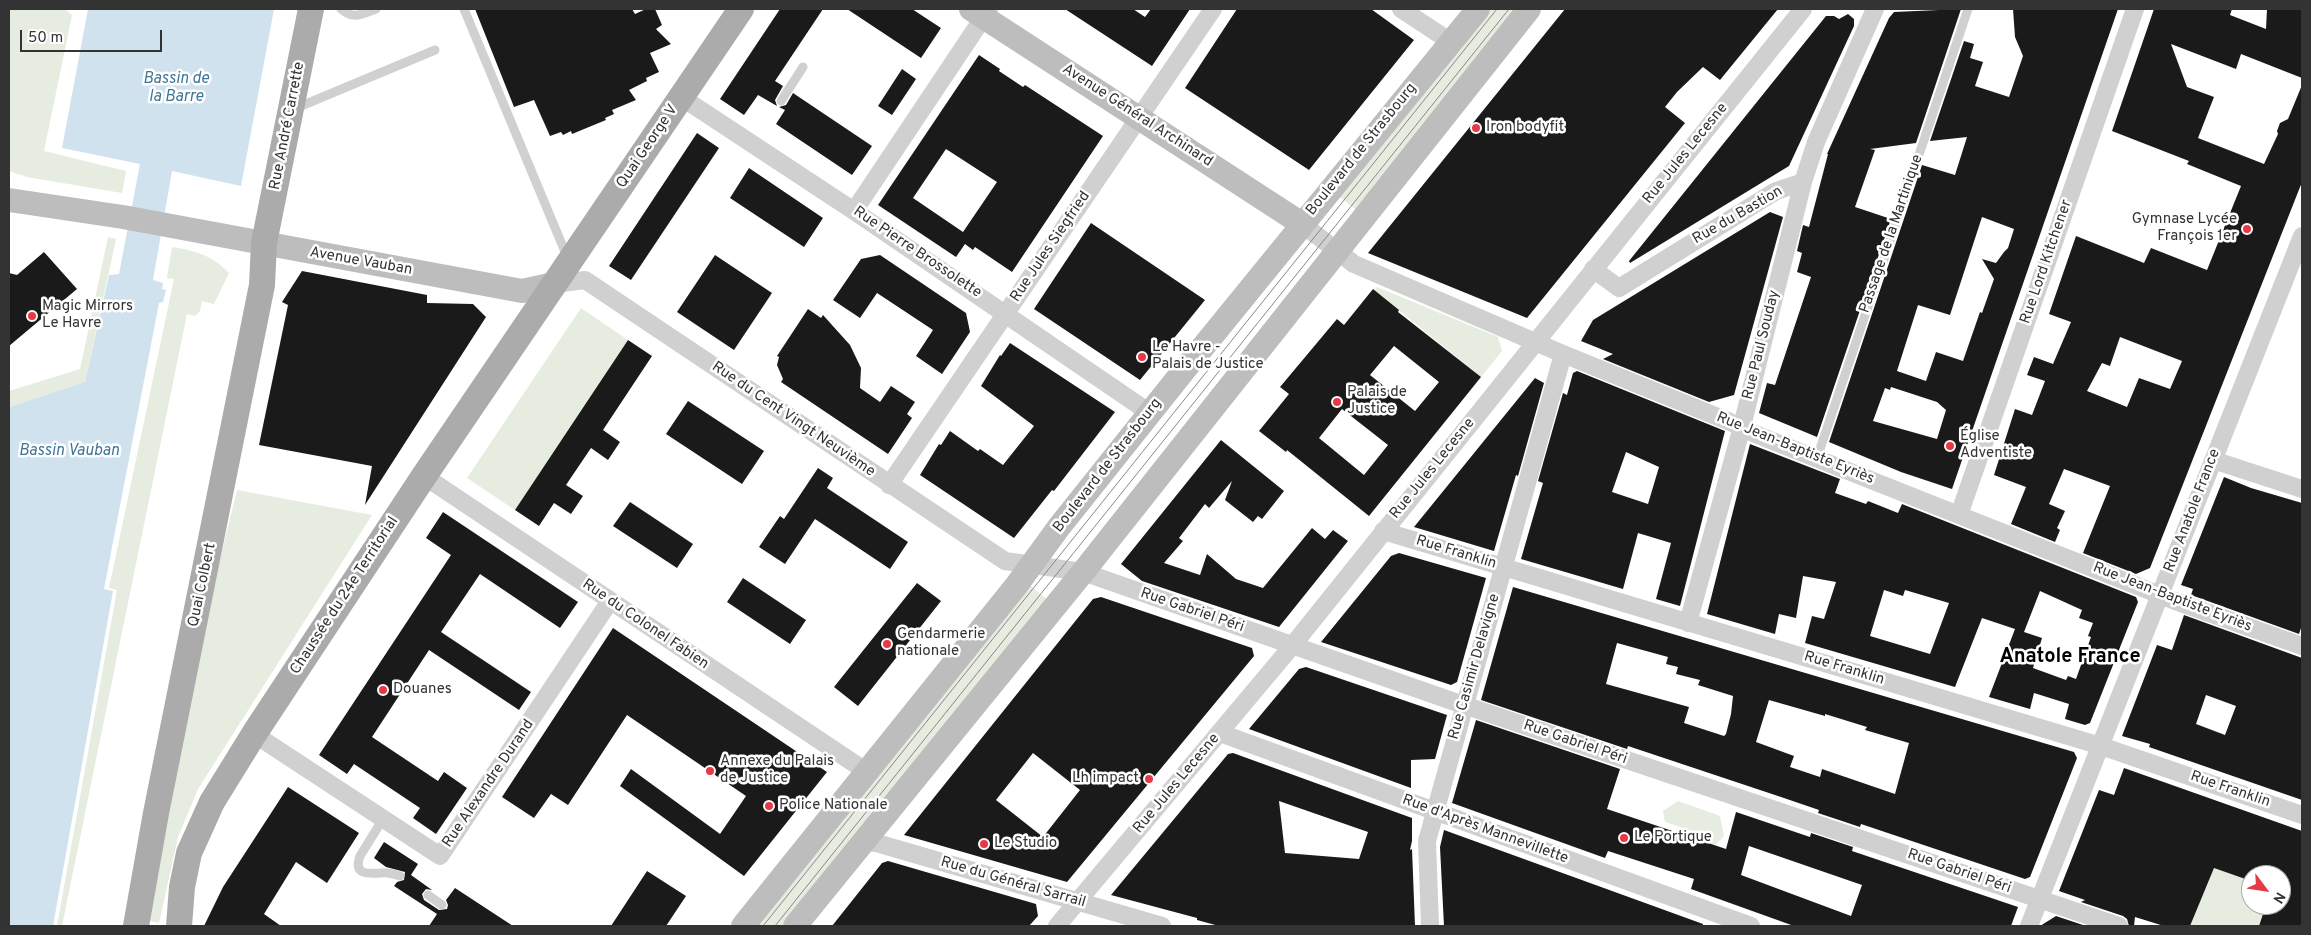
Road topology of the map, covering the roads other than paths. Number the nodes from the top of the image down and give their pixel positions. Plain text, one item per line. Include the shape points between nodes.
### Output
1 (312, 9) edge
2 (341, 9) edge
3 (376, 9) edge
4 (464, 9) edge
5 (741, 9) edge
6 (1213, 9) edge
7 (1401, 9) edge
8 (1478, 9) edge
9 (1529, 9) edge
10 (1803, 9) edge
11 (1875, 9) edge
12 (1968, 9) edge
13 (2135, 9) edge
14 (981, 11) edge
15 (1451, 42) junction
16 (435, 50) dead end
17 (803, 67) dead end
18 (681, 97) junction
19 (781, 101) dead end
20 (292, 110) junction
21 (1139, 118) junction
22 (1803, 182) junction
23 (9, 200) edge
24 (854, 211) junction
25 (1302, 224) junction
26 (2302, 236) edge
27 (264, 243) junction
28 (1336, 251) junction
29 (569, 262) junction
30 (1593, 269) junction
31 (554, 284) junction
32 (1006, 313) junction
33 (1535, 341) junction
34 (1563, 354) junction
35 (1150, 413) junction
36 (1741, 428) junction
37 (1817, 458) junction
38 (2213, 460) junction
39 (424, 476) junction
40 (889, 485) junction
41 (2302, 489) edge
42 (1959, 515) junction
43 (1383, 531) junction
44 (1031, 564) junction
45 (1504, 568) junction
46 (1083, 572) junction
47 (2161, 595) junction
48 (610, 601) junction
49 (1688, 623) junction
50 (1292, 646) junction
51 (2302, 646) edge
52 (1464, 705) junction
53 (1220, 733) junction
54 (254, 734) junction
55 (2101, 746) junction
56 (867, 772) junction
57 (1434, 812) junction
58 (2302, 815) edge
59 (384, 819) junction
60 (863, 842) junction
61 (400, 876) dead end
62 (428, 895) dead end
63 (2040, 900) junction
64 (1077, 902) junction
65 (442, 905) dead end
66 (136, 926) edge
67 (179, 926) edge
68 (743, 926) edge
69 (795, 926) edge
70 (1057, 926) edge
71 (1162, 926) edge
72 (1430, 926) edge
73 (1750, 926) edge
74 (2029, 926) edge
75 (2119, 926) edge

1 - 20 main road, Rue André Carrette
2 - 3 lane via 358,17
4 - 29 lane
5 - 18 main road, Quai George V
6 - 21 street, Rue Jules Siegfried
7 - 15 street
8 - 15 street, Boulevard de Strasbourg
9 - 28 street
10 - 30 street, Rue Jules Lecesne
11 - 22 street via 1816,142
12 - 37 lane, Passage de la Martinique
13 - 42 street, Rue Lord Kitchener
14 - 21 street, Avenue Général Archinard
14 - 24 street
15 - 25 street, Boulevard de Strasbourg
16 - 20 lane
17 - 19 lane
18 - 24 street, Rue Pierre Brossolette
18 - 29 main road, Quai George V
20 - 27 main road, Rue André Carrette
21 - 25 street, Avenue Général Archinard
21 - 32 street, Rue Jules Siegfried
22 - 30 street, Rue du Bastion via 1776,191 1619,288
22 - 36 street, Rue Paul Souday
23 - 27 street, Avenue Vauban
24 - 32 street, Rue Pierre Brossolette
25 - 28 street, Rue Jean-Baptiste Eyriès
25 - 35 street, Boulevard de Strasbourg
26 - 38 street, Rue Anatole France
27 - 31 street, Avenue Vauban via 522,291
27 - 66 main road, Quai Colbert via 262,285
28 - 33 street, Rue Jean-Baptiste Eyriès via 1354,264
28 - 46 street
29 - 31 main road, Quai George V
30 - 33 street, Rue Jules Lecesne
31 - 39 main road, Chaussée du 24e Territorial
31 - 40 street, Rue du Cent Vingt Neuvième via 585,280
32 - 35 street, Rue Pierre Brossolette
32 - 40 street, Rue Jules Siegfried
33 - 34 street, Rue Jean-Baptiste Eyriès
33 - 43 street, Rue Jules Lecesne
34 - 36 street, Rue Jean-Baptiste Eyriès
34 - 45 street, Rue Casimir Delavigne
35 - 44 street, Boulevard de Strasbourg
36 - 37 street, Rue Jean-Baptiste Eyriès
36 - 49 street, Rue Paul Souday
37 - 42 street, Rue Jean-Baptiste Eyriès
38 - 41 street
38 - 47 street, Rue Anatole France
39 - 48 street, Rue du Colonel Fabien
39 - 54 main road, Chaussée du 24e Territorial
40 - 44 street, Rue du Cent Vingt Neuvième via 1005,561
42 - 47 street, Rue Jean-Baptiste Eyriès
43 - 45 street, Rue Franklin
43 - 50 street, Rue Jules Lecesne
44 - 46 street, Rue Gabriel Péri
44 - 56 street, Boulevard de Strasbourg
45 - 49 street, Rue Franklin
45 - 52 street, Rue Casimir Delavigne
46 - 50 street, Rue Gabriel Péri
46 - 60 street
47 - 51 street, Rue Jean-Baptiste Eyriès
47 - 55 street, Rue Anatole France
48 - 56 street, Rue du Colonel Fabien
48 - 59 street, Rue Alexandre Durand via 440,856
49 - 55 street, Rue Franklin
50 - 52 street, Rue Gabriel Péri
50 - 53 street, Rue Jules Lecesne
52 - 57 street, Rue Casimir Delavigne
52 - 63 street, Rue Gabriel Péri
53 - 57 street, Rue d'Après Mannevillette
53 - 64 street, Rue Jules Lecesne
54 - 59 street, Rue Alexandre Durand
54 - 67 main road, Chaussée du 24e Territorial via 212,802 189,853
55 - 58 street, Rue Franklin
55 - 63 street, Rue Anatole France
56 - 68 street, Boulevard de Strasbourg
57 - 72 street, Rue Casimir Delavigne via 1427,841
57 - 73 street, Rue d'Après Mannevillette
59 - 61 lane via 360,856 359,867 373,875
60 - 64 street, Rue du Général Sarrail
60 - 69 street
62 - 65 lane
63 - 74 street, Rue Anatole France
63 - 75 street, Rue Gabriel Péri
64 - 70 street, Rue Jules Lecesne
64 - 71 street, Rue du Général Sarrail

